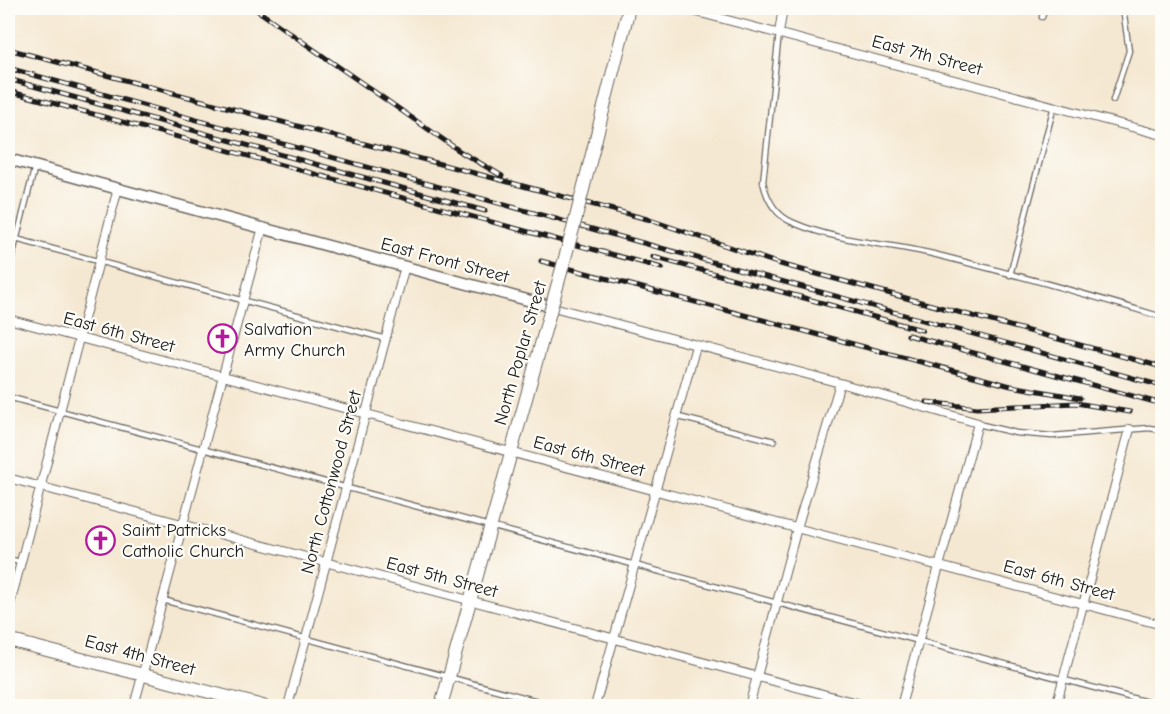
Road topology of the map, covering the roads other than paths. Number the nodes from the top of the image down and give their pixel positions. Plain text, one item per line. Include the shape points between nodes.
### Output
1 (629, 8) edge
2 (682, 8) edge
3 (783, 8) edge
4 (1046, 8) edge
5 (1123, 8) edge
6 (1042, 17) dead end
7 (779, 33) junction
8 (1113, 100) dead end
9 (1054, 106) junction
10 (1162, 135) edge
11 (8, 159) edge
12 (35, 166) junction
13 (118, 188) junction
14 (263, 227) junction
15 (16, 238) junction
16 (10, 256) edge
17 (99, 261) junction
18 (405, 266) junction
19 (8, 273) edge
20 (1010, 274) junction
21 (243, 301) junction
22 (553, 307) joint
23 (1162, 317) edge
24 (8, 319) edge
25 (78, 338) junction
26 (386, 339) junction
27 (696, 346) junction
28 (222, 376) junction
29 (840, 383) junction
30 (8, 397) edge
31 (59, 412) junction
32 (368, 413) junction
33 (675, 416) junction
34 (978, 423) junction
35 (1130, 429) junction
36 (1162, 430) edge
37 (774, 441) dead end
38 (202, 451) junction
39 (511, 451) junction
40 (8, 478) edge
41 (40, 486) junction
42 (347, 488) junction
43 (654, 490) junction
44 (183, 525) junction
45 (489, 526) junction
46 (797, 528) junction
47 (8, 559) edge
48 (20, 562) junction
49 (326, 563) junction
50 (633, 565) junction
51 (939, 565) junction
52 (163, 600) junction
53 (469, 601) junction
54 (1084, 602) junction
55 (777, 603) junction
56 (8, 612) edge
57 (1162, 625) edge
58 (306, 638) junction
59 (613, 639) junction
60 (8, 640) edge
61 (919, 641) junction
62 (143, 675) junction
63 (757, 677) junction
64 (448, 678) junction
65 (1064, 679) junction
66 (134, 706) edge
67 (263, 706) edge
68 (288, 706) edge
69 (441, 706) edge
70 (556, 706) edge
71 (595, 706) edge
72 (749, 706) edge
73 (868, 706) edge
74 (901, 706) edge
75 (1056, 706) edge
76 (1162, 706) edge

1 - 39 main road, North Poplar Street, bridge via 573,230
2 - 7 street, East 7th Street
3 - 7 street
4 - 6 lane
5 - 8 lane via 1129,51
7 - 9 street, East 7th Street
7 - 20 lane via 763,182 766,197 778,213 793,223 816,230
9 - 10 street, East 7th Street
9 - 20 lane
11 - 12 street, East Front Street
12 - 13 street, East Front Street
12 - 15 lane
13 - 14 street, East Front Street
13 - 17 street
14 - 18 street, East Front Street
14 - 21 street
15 - 16 lane
15 - 17 lane
16 - 19 lane
17 - 21 lane
17 - 25 street
18 - 22 street, East Front Street
18 - 26 street, North Cottonwood Street
20 - 23 lane
21 - 26 lane
21 - 28 street
22 - 27 street, East Front Street
24 - 25 street, East 6th Street
25 - 28 street, East 6th Street
25 - 31 street
26 - 32 street, North Cottonwood Street
27 - 29 street, East Front Street
27 - 33 street
28 - 32 street, East 6th Street
28 - 38 street
29 - 34 street, East Front Street
29 - 46 street
30 - 31 lane
31 - 38 lane
31 - 41 street
32 - 39 street, East 6th Street
32 - 42 street, North Cottonwood Street
33 - 37 lane
33 - 43 street
34 - 35 lane via 1032,435
34 - 51 street
35 - 36 lane
35 - 54 street
38 - 42 lane
38 - 44 street
39 - 43 street, East 6th Street
39 - 45 main road, North Poplar Street
40 - 41 street, East 5th Street
41 - 44 street, East 5th Street
41 - 48 street
42 - 45 lane
42 - 49 street, North Cottonwood Street
43 - 46 street, East 6th Street
43 - 50 street
44 - 49 street, East 5th Street
44 - 52 street
45 - 50 lane
45 - 53 main road, North Poplar Street
46 - 51 street, East 6th Street
46 - 55 street
47 - 48 lane
48 - 56 street
49 - 53 street, East 5th Street
49 - 58 street, North Cottonwood Street
50 - 55 lane
50 - 59 street
51 - 54 street, East 6th Street
51 - 61 street
52 - 58 lane
52 - 62 street
53 - 59 street, East 5th Street
53 - 64 main road, North Poplar Street
54 - 57 street, East 6th Street
54 - 65 street
55 - 61 lane
55 - 63 street
58 - 64 lane
58 - 68 street, North Cottonwood Street
59 - 63 street, East 5th Street
59 - 71 street
60 - 62 main road, East 4th Street
61 - 65 lane
61 - 74 street
62 - 66 street
62 - 67 main road, East 4th Street
63 - 72 street
63 - 73 street, East 5th Street
64 - 69 main road, North Poplar Street
64 - 70 lane
65 - 75 street
65 - 76 lane

